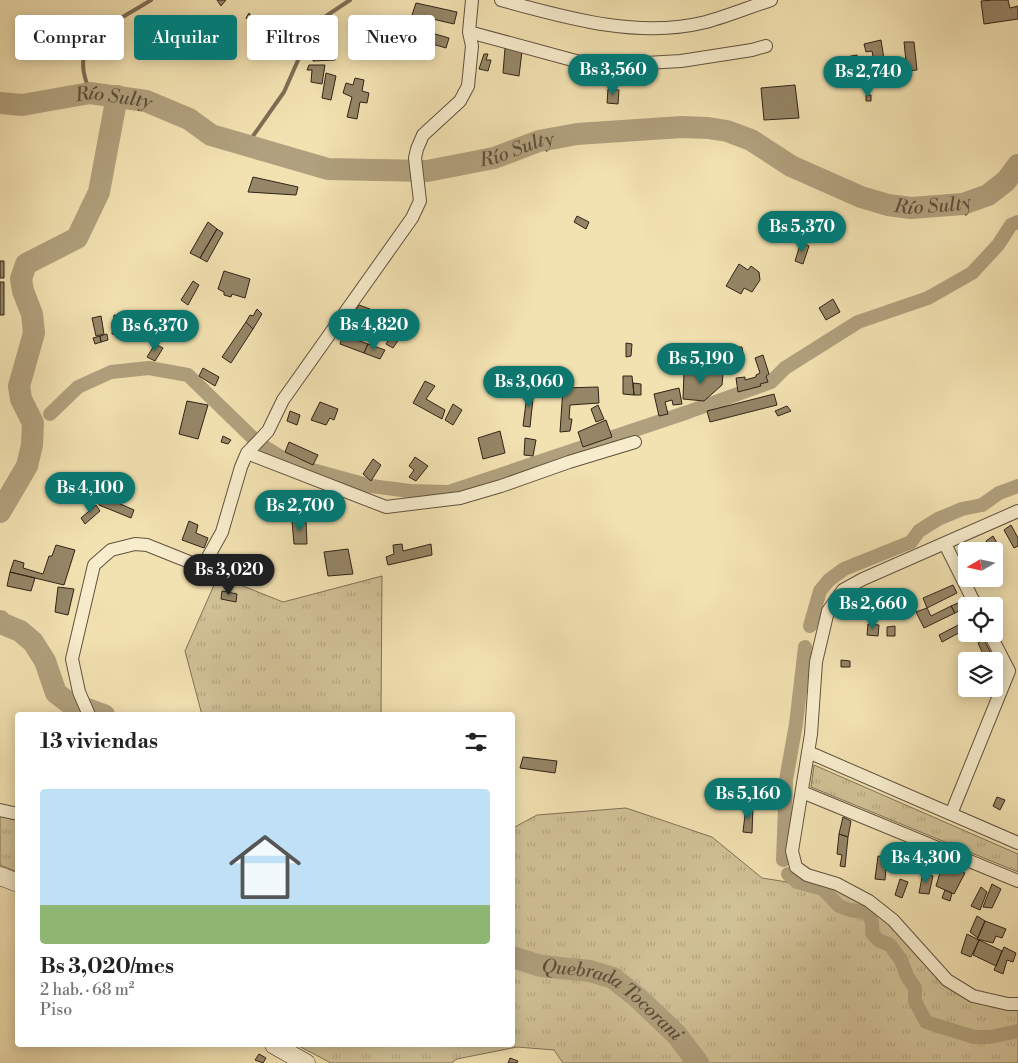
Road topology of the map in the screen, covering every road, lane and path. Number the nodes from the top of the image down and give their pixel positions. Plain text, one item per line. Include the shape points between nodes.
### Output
1 (472, 0) edge
2 (501, 0) edge
3 (771, 0) edge
4 (468, 32) junction
5 (766, 46) dead end
6 (635, 442) dead end
7 (247, 453) junction
8 (1018, 511) edge
9 (945, 544) junction
10 (972, 597) edge
11 (994, 642) edge
12 (88, 712) edge
13 (808, 752) junction
14 (802, 792) junction
15 (0, 810) edge
16 (15, 813) edge
17 (951, 814) junction
18 (1018, 843) edge
19 (0, 876) edge
20 (1018, 881) edge
21 (15, 883) edge
22 (1018, 1004) edge
23 (278, 1047) edge
24 (306, 1063) edge

1 - 4 street
2 - 3 street via 607,25 659,28 706,22
4 - 5 street via 587,64 681,61
4 - 7 street via 472,46 468,86 460,101 423,136 415,158 420,201 412,218 283,400 268,431
6 - 7 street via 460,498 386,507
7 - 12 street via 222,532 207,559 192,563 146,545 135,544 111,550 94,565 72,660 79,692
8 - 9 street
9 - 10 street
9 - 13 street via 844,590 828,611 816,662
11 - 17 street via 1008,671
13 - 14 street
13 - 17 street
14 - 20 street
14 - 22 street via 792,851 796,867 807,875 837,884 869,901 893,920 948,980 974,996
15 - 16 street
17 - 18 street
19 - 21 street
23 - 24 street

